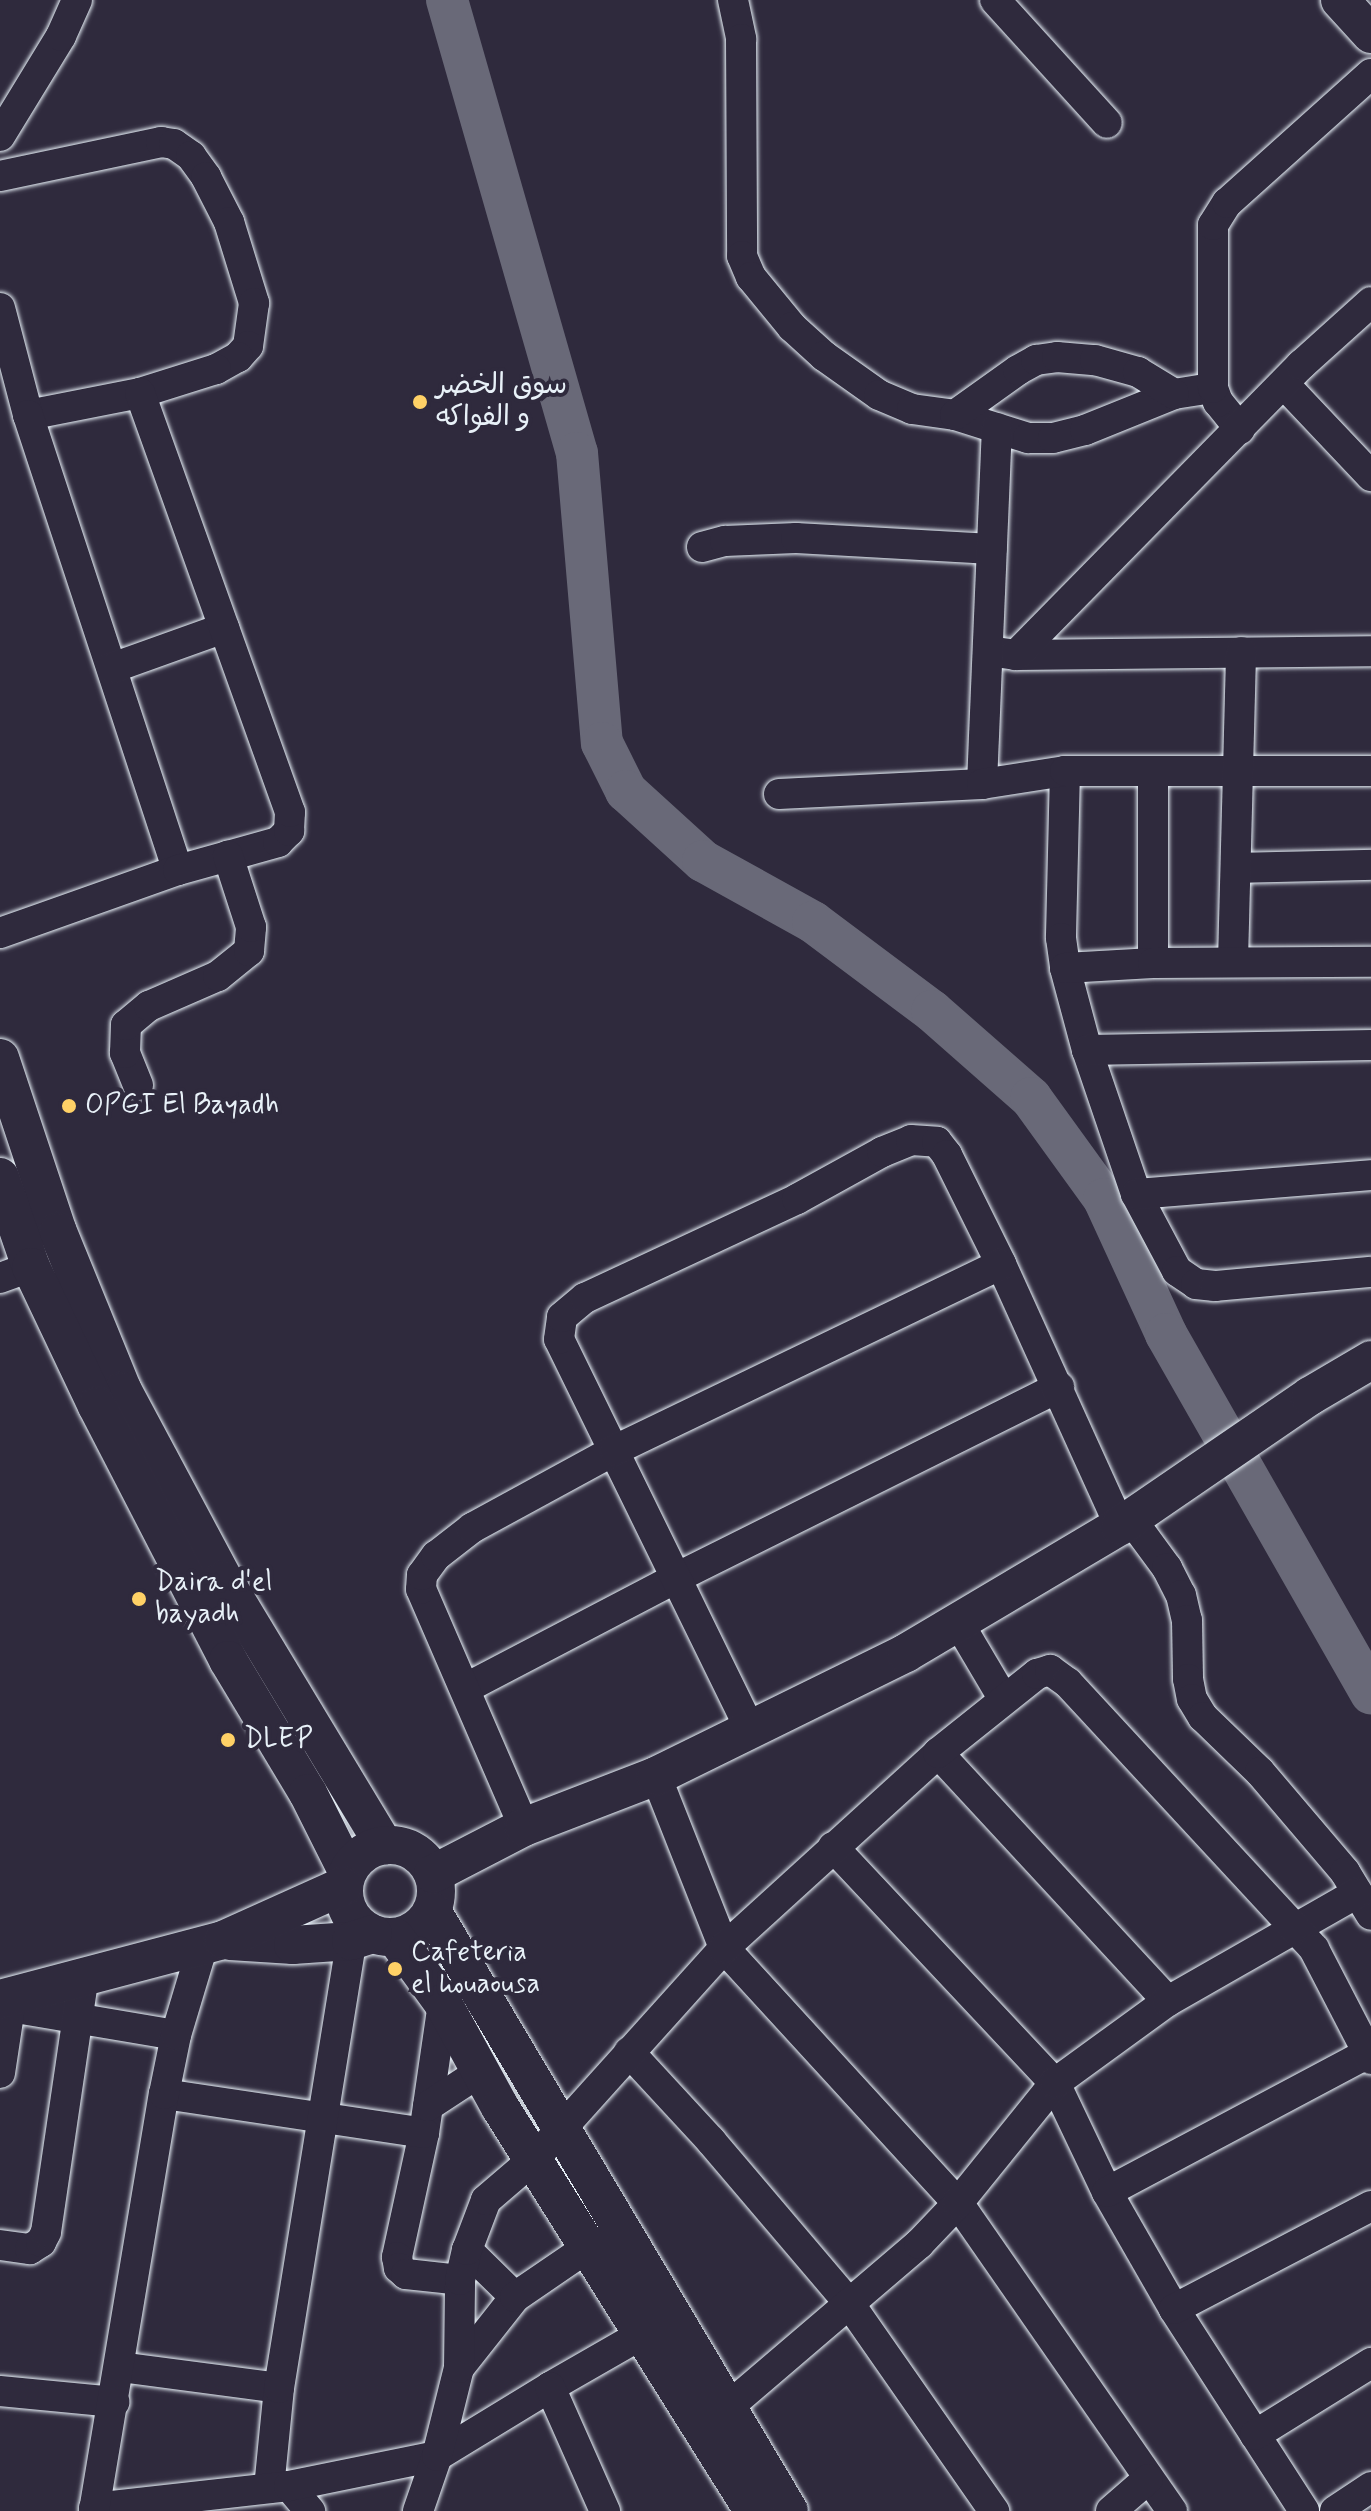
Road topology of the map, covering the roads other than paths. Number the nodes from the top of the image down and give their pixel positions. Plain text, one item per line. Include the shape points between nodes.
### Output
1 (77, 0) edge
2 (733, 0) edge
3 (1340, 0) edge
4 (996, 1) edge
5 (1371, 34) edge
6 (1371, 74) edge
7 (1107, 123) dead end
8 (0, 136) edge
9 (0, 176) edge
10 (1370, 306) edge
11 (0, 308) edge
12 (1284, 384) junction
13 (1213, 388) junction
14 (140, 393) junction
15 (1174, 394) junction
16 (28, 415) junction
17 (955, 415) junction
18 (997, 428) junction
19 (1240, 429) junction
20 (1371, 476) edge
21 (702, 547) dead end
22 (992, 549) junction
23 (224, 628) junction
24 (1370, 650) edge
25 (1241, 652) junction
26 (1002, 653) junction
27 (112, 668) junction
28 (1065, 771) junction
29 (1153, 771) junction
30 (1371, 771) edge
31 (1237, 772) junction
32 (982, 784) junction
33 (779, 794) dead end
34 (228, 856) junction
35 (1371, 865) edge
36 (1237, 868) junction
37 (178, 870) junction
38 (0, 933) edge
39 (1233, 961) junction
40 (1371, 962) edge
41 (1153, 963) junction
42 (1065, 968) junction
43 (1371, 1045) edge
44 (1087, 1050) junction
45 (0, 1058) edge
46 (138, 1085) dead end
47 (1371, 1175) edge
48 (0, 1177) edge
49 (1136, 1194) junction
50 (1001, 1264) junction
51 (1370, 1272) edge
52 (16, 1273) edge
53 (1371, 1360) edge
54 (1059, 1387) junction
55 (615, 1450) junction
56 (1132, 1518) junction
57 (678, 1577) junction
58 (958, 1622) junction
59 (466, 1688) junction
60 (1003, 1698) junction
61 (751, 1731) junction
62 (938, 1753) junction
63 (656, 1776) junction
64 (524, 1827) junction
65 (384, 1845) junction
66 (833, 1847) junction
67 (433, 1874) junction
68 (345, 1878) junction
69 (1364, 1904) edge
70 (432, 1911) junction
71 (1296, 1929) junction
72 (373, 1937) junction
73 (213, 1942) junction
74 (724, 1948) junction
75 (84, 1974) junction
76 (6, 2001) edge
77 (1168, 2001) junction
78 (443, 2003) junction
79 (79, 2020) junction
80 (176, 2035) junction
81 (629, 2052) junction
82 (1369, 2056) edge
83 (480, 2072) junction
84 (0, 2073) edge
85 (1055, 2083) junction
86 (164, 2094) junction
87 (324, 2115) junction
88 (426, 2119) junction
89 (558, 2129) junction
90 (535, 2158) junction
91 (1107, 2192) junction
92 (958, 2203) junction
93 (1371, 2206) edge
94 (0, 2245) edge
95 (588, 2247) junction
96 (467, 2250) junction
97 (460, 2280) junction
98 (515, 2297) junction
99 (849, 2303) junction
100 (1174, 2309) junction
101 (642, 2334) junction
102 (1371, 2363) edge
103 (120, 2367) junction
104 (459, 2368) junction
105 (550, 2387) junction
106 (279, 2388) junction
107 (0, 2391) edge
108 (114, 2402) junction
109 (727, 2408) junction
110 (1255, 2435) junction
111 (437, 2456) junction
112 (1148, 2479) junction
113 (279, 2487) junction
114 (1371, 2487) edge
115 (595, 2508) edge
116 (94, 2509) edge
117 (310, 2511) edge
118 (418, 2511) edge
119 (753, 2511) edge
120 (789, 2511) edge
121 (994, 2511) edge
122 (1111, 2511) edge
123 (1172, 2511) edge
124 (1304, 2511) edge
125 (1335, 2511) edge

1 - 8 street
2 - 17 street via 741,39 742,256 751,277 792,327 879,395 912,409
3 - 5 main road
4 - 7 street
6 - 13 street via 1219,210 1212,247
9 - 14 street via 161,142 184,149 206,177 229,222 254,303 248,346 216,369
10 - 12 street
11 - 16 street
12 - 19 street
12 - 20 street
13 - 15 street
13 - 19 street
14 - 16 street
14 - 23 street
15 - 17 street via 1138,372 1057,357 1018,370
15 - 18 street via 1053,438 1028,438
16 - 27 street
17 - 18 street
18 - 22 street
19 - 26 street
21 - 22 street via 796,538
22 - 26 street
23 - 27 street
23 - 34 street via 290,812 286,837
24 - 25 street
25 - 26 street
25 - 31 street
26 - 32 street
27 - 37 street
28 - 29 street
28 - 32 street
28 - 42 street
29 - 31 street
29 - 41 street
30 - 31 street
31 - 36 street
32 - 33 street
34 - 37 street
34 - 46 street via 251,927 249,951 218,976 149,1006 126,1025 125,1053
35 - 36 street
36 - 39 street
37 - 38 street
39 - 40 street
39 - 41 street
41 - 42 street
42 - 44 street
43 - 44 street
44 - 49 street
45 - 65 main road via 58,1232 123,1391 224,1580
47 - 49 street
48 - 52 main road
49 - 51 street via 1177,1271 1196,1284
50 - 54 street
50 - 55 street
50 - 55 street via 937,1142 911,1140 882,1152 797,1199 570,1307 562,1317 559,1339
52 - 68 main road via 228,1660 308,1793
53 - 56 main road
54 - 56 street
54 - 57 street
55 - 57 street
55 - 59 street via 461,1535 425,1569 421,1589
56 - 58 main road
56 - 69 street via 1181,1595 1192,1699 1345,1872
57 - 59 street
57 - 61 street
58 - 60 street
58 - 61 main road
59 - 64 street
60 - 62 street
60 - 71 street via 1037,1674 1056,1674
61 - 63 main road
62 - 66 street
62 - 77 street
63 - 64 main road
63 - 74 street
64 - 67 main road
65 - 67 main road via 413,1851
65 - 68 main road via 369,1849
66 - 74 street
66 - 85 street
67 - 70 main road
68 - 72 main road via 350,1915
68 - 73 main road
69 - 71 street
70 - 72 main road via 417,1929
70 - 89 main road
71 - 77 street
71 - 82 street via 1318,1956
72 - 73 main road via 293,1945
72 - 78 main road
72 - 87 street
73 - 75 main road
73 - 80 street
74 - 81 street
74 - 92 street
75 - 76 main road
75 - 79 street
76 - 79 street
76 - 84 street
77 - 85 street
78 - 83 main road
78 - 88 street
79 - 80 street
79 - 94 street via 46,2232 30,2249
80 - 86 street
81 - 89 street
81 - 99 street
82 - 91 street
83 - 88 street
83 - 90 main road
85 - 91 street
85 - 92 street
86 - 87 street
86 - 103 street
87 - 88 street
87 - 106 street
88 - 97 street via 398,2246 399,2268 415,2276
89 - 90 street
89 - 109 main road
90 - 95 main road
90 - 96 street via 486,2200
91 - 100 street
92 - 99 street
92 - 112 street
93 - 100 street
95 - 98 street
95 - 101 main road
96 - 97 street
96 - 98 street
97 - 104 street
98 - 104 street
99 - 109 street
99 - 121 street
100 - 110 street
101 - 105 street
101 - 119 main road
102 - 110 street
103 - 106 street
103 - 108 street
104 - 111 street
105 - 111 street
105 - 115 street
106 - 113 street
107 - 108 street
108 - 116 street
109 - 120 main road
110 - 124 street
111 - 113 street
111 - 118 street
112 - 122 street
112 - 123 street
113 - 116 street
113 - 117 street
114 - 125 street

